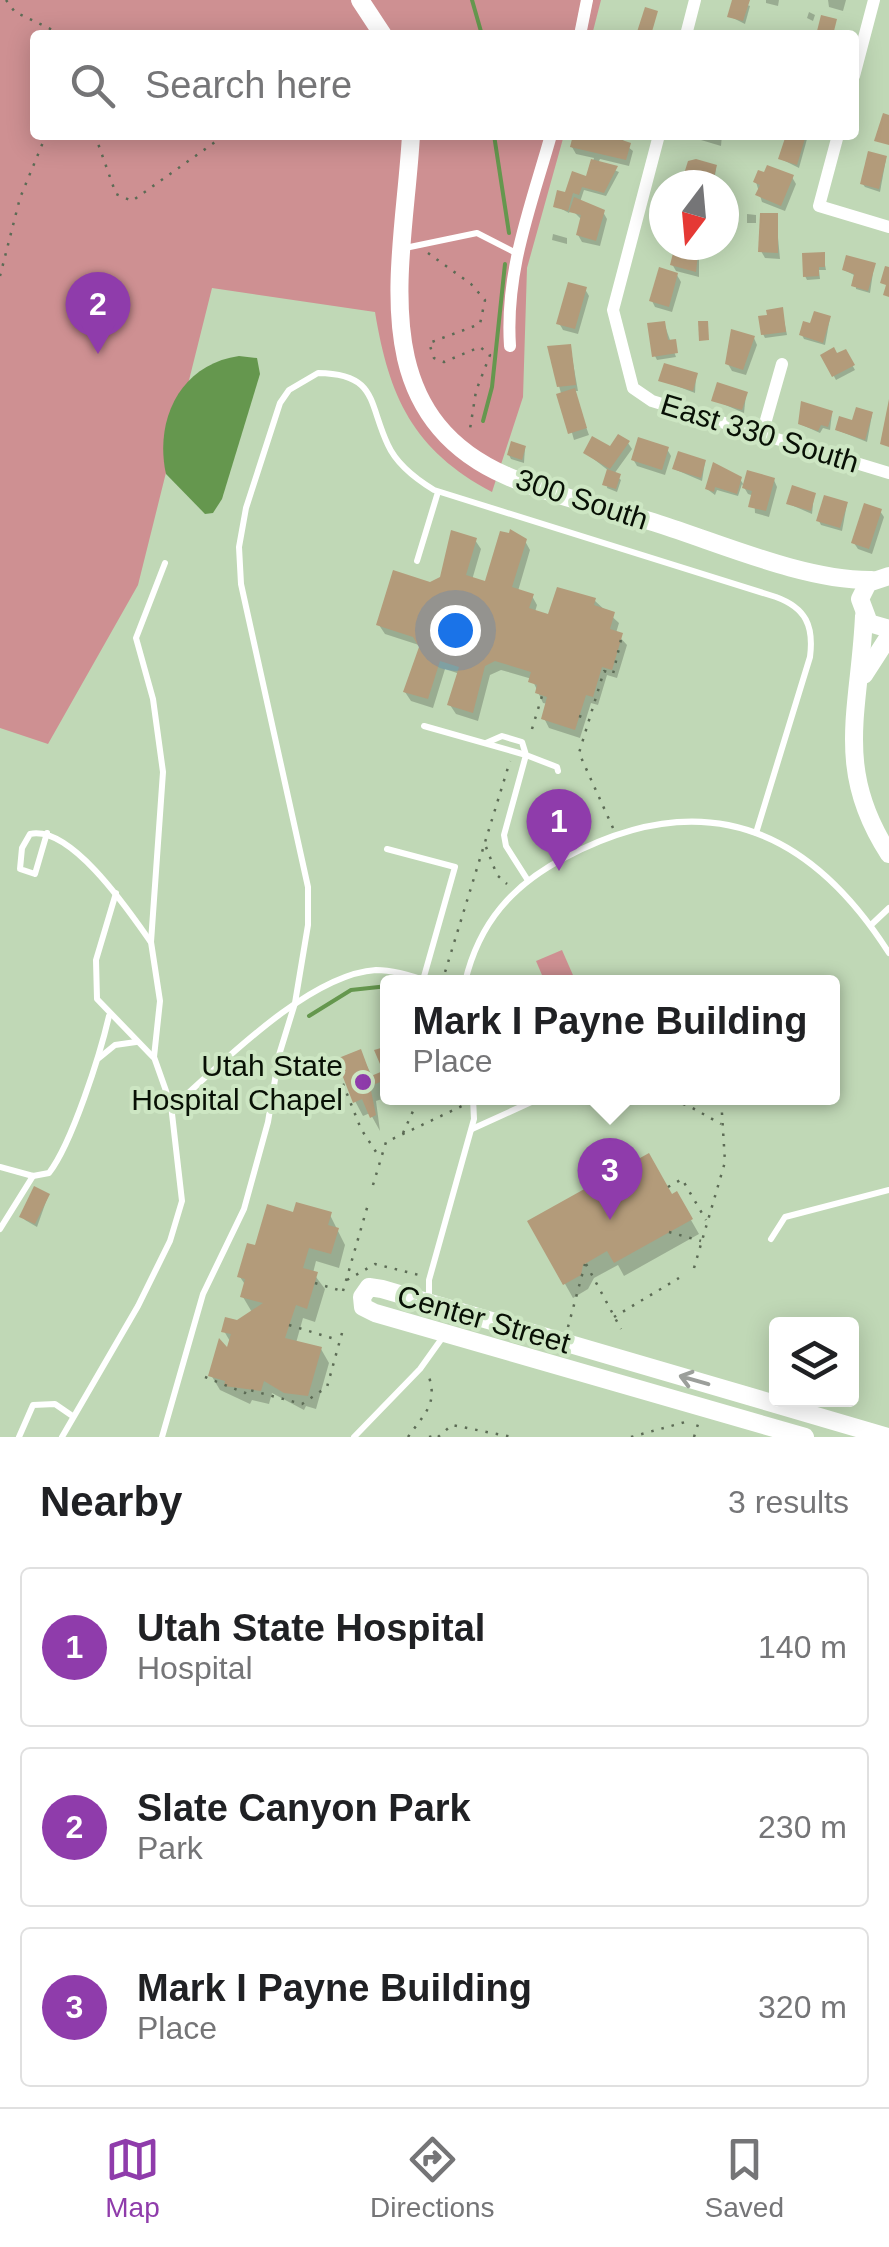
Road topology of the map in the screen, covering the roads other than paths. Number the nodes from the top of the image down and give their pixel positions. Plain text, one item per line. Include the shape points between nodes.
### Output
1 (360, 0) edge
2 (588, 0) edge
3 (695, 0) edge
4 (874, 0) edge
5 (381, 30) edge
6 (581, 30) edge
7 (687, 30) edge
8 (859, 57) edge
9 (410, 140) edge
10 (550, 140) edge
11 (658, 140) edge
12 (837, 140) edge
13 (889, 227) edge
14 (413, 249) junction
15 (516, 253) junction
16 (510, 346) dead end
17 (782, 364) dead end
18 (762, 434) junction
19 (889, 474) edge
20 (438, 492) junction
21 (418, 561) dead end
22 (165, 563) dead end
23 (789, 564) junction
24 (882, 575) edge
25 (862, 612) junction
26 (889, 632) edge
27 (854, 699) junction
28 (424, 726) dead end
29 (526, 755) junction
30 (558, 771) dead end
31 (47, 833) junction
32 (756, 833) junction
33 (387, 848) dead end
34 (889, 854) edge
35 (526, 879) junction
36 (116, 893) junction
37 (889, 908) edge
38 (870, 925) junction
39 (151, 942) junction
40 (889, 953) edge
41 (399, 975) edge
42 (428, 975) edge
43 (468, 975) edge
44 (295, 1003) junction
45 (110, 1016) junction
46 (138, 1042) junction
47 (154, 1058) junction
48 (99, 1059) junction
49 (473, 1105) edge
50 (525, 1105) edge
51 (171, 1108) junction
52 (471, 1130) junction
53 (0, 1167) edge
54 (32, 1176) junction
55 (889, 1190) edge
56 (0, 1229) edge
57 (771, 1239) dead end
58 (430, 1302) junction
59 (468, 1315) junction
60 (423, 1327) junction
61 (454, 1335) junction
62 (738, 1393) junction
63 (732, 1415) junction
64 (72, 1416) junction
65 (19, 1437) edge
66 (62, 1437) edge
67 (162, 1437) edge
68 (354, 1437) edge
69 (804, 1437) edge
70 (888, 1437) edge

1 - 5 street
2 - 6 street
3 - 7 street
4 - 8 street
9 - 14 street
10 - 15 street
11 - 18 street, East 330 South via 614,310 633,388 652,401
12 - 13 street via 819,206
14 - 15 lane via 476,233
14 - 23 street, 300 South via 399,326 402,355 411,382 450,440 508,477
15 - 16 street via 508,296
17 - 18 street
18 - 19 street, East 330 South
20 - 21 lane
20 - 32 lane via 776,597 804,612 810,657
20 - 44 lane via 396,457 367,388 357,380 318,373 280,403 246,508 238,563 308,887
22 - 39 lane via 136,638 164,772
23 - 24 street, 300 South
23 - 25 street, 300 South via 826,580
24 - 25 street via 863,590
25 - 26 street, 300 South
25 - 27 street
26 - 27 street
27 - 34 street via 852,764 860,799
28 - 29 lane
29 - 30 lane
29 - 35 lane via 504,836
31 - 31 lane via 26,840 20,869 28,874 36,874
31 - 36 lane
32 - 35 lane via 688,819 616,834
32 - 38 lane via 820,873
33 - 42 lane via 456,866
35 - 43 lane via 491,918
36 - 39 lane
36 - 45 lane via 96,971 97,999
37 - 38 lane
38 - 40 lane
39 - 47 lane via 160,1002
41 - 44 lane via 354,974
44 - 51 lane
44 - 67 lane via 244,1208 203,1294
45 - 46 lane
45 - 48 lane
46 - 47 lane
46 - 48 lane via 115,1045
47 - 51 lane
48 - 54 lane via 60,1158 48,1173
49 - 52 lane
50 - 52 lane
51 - 64 lane via 182,1201 170,1241
52 - 58 lane via 428,1280
53 - 54 lane
54 - 56 lane
55 - 57 lane via 785,1216
58 - 59 street, Center Street
58 - 60 street
58 - 60 street, Center Street via 369,1287 362,1297 364,1307
59 - 61 street
62 -> 59 street, Center Street
60 - 61 street, Center Street
61 - 63 street, Center Street
61 - 68 lane
62 - 63 street
62 - 70 street, Center Street
63 - 69 street, Center Street
64 - 65 lane via 55,1404 33,1405
64 - 66 lane

